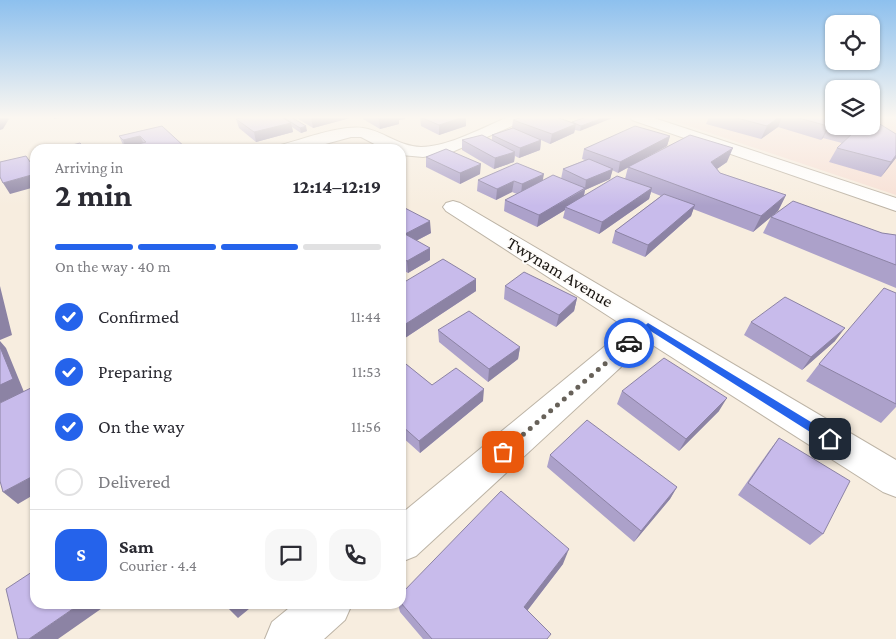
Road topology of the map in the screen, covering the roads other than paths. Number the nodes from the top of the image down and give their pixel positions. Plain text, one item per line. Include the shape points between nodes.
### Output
1 (449, 147) edge
2 (729, 147) edge
3 (406, 150) edge
4 (896, 205) edge
5 (453, 207) dead end
6 (648, 326) junction
7 (896, 480) edge
8 (406, 537) edge
9 (323, 609) edge
10 (289, 639) edge

1 - 3 street via 423,152
2 - 4 street
5 - 6 street, Twynam Avenue
6 - 7 street, Twynam Avenue
6 - 8 street
9 - 10 street

